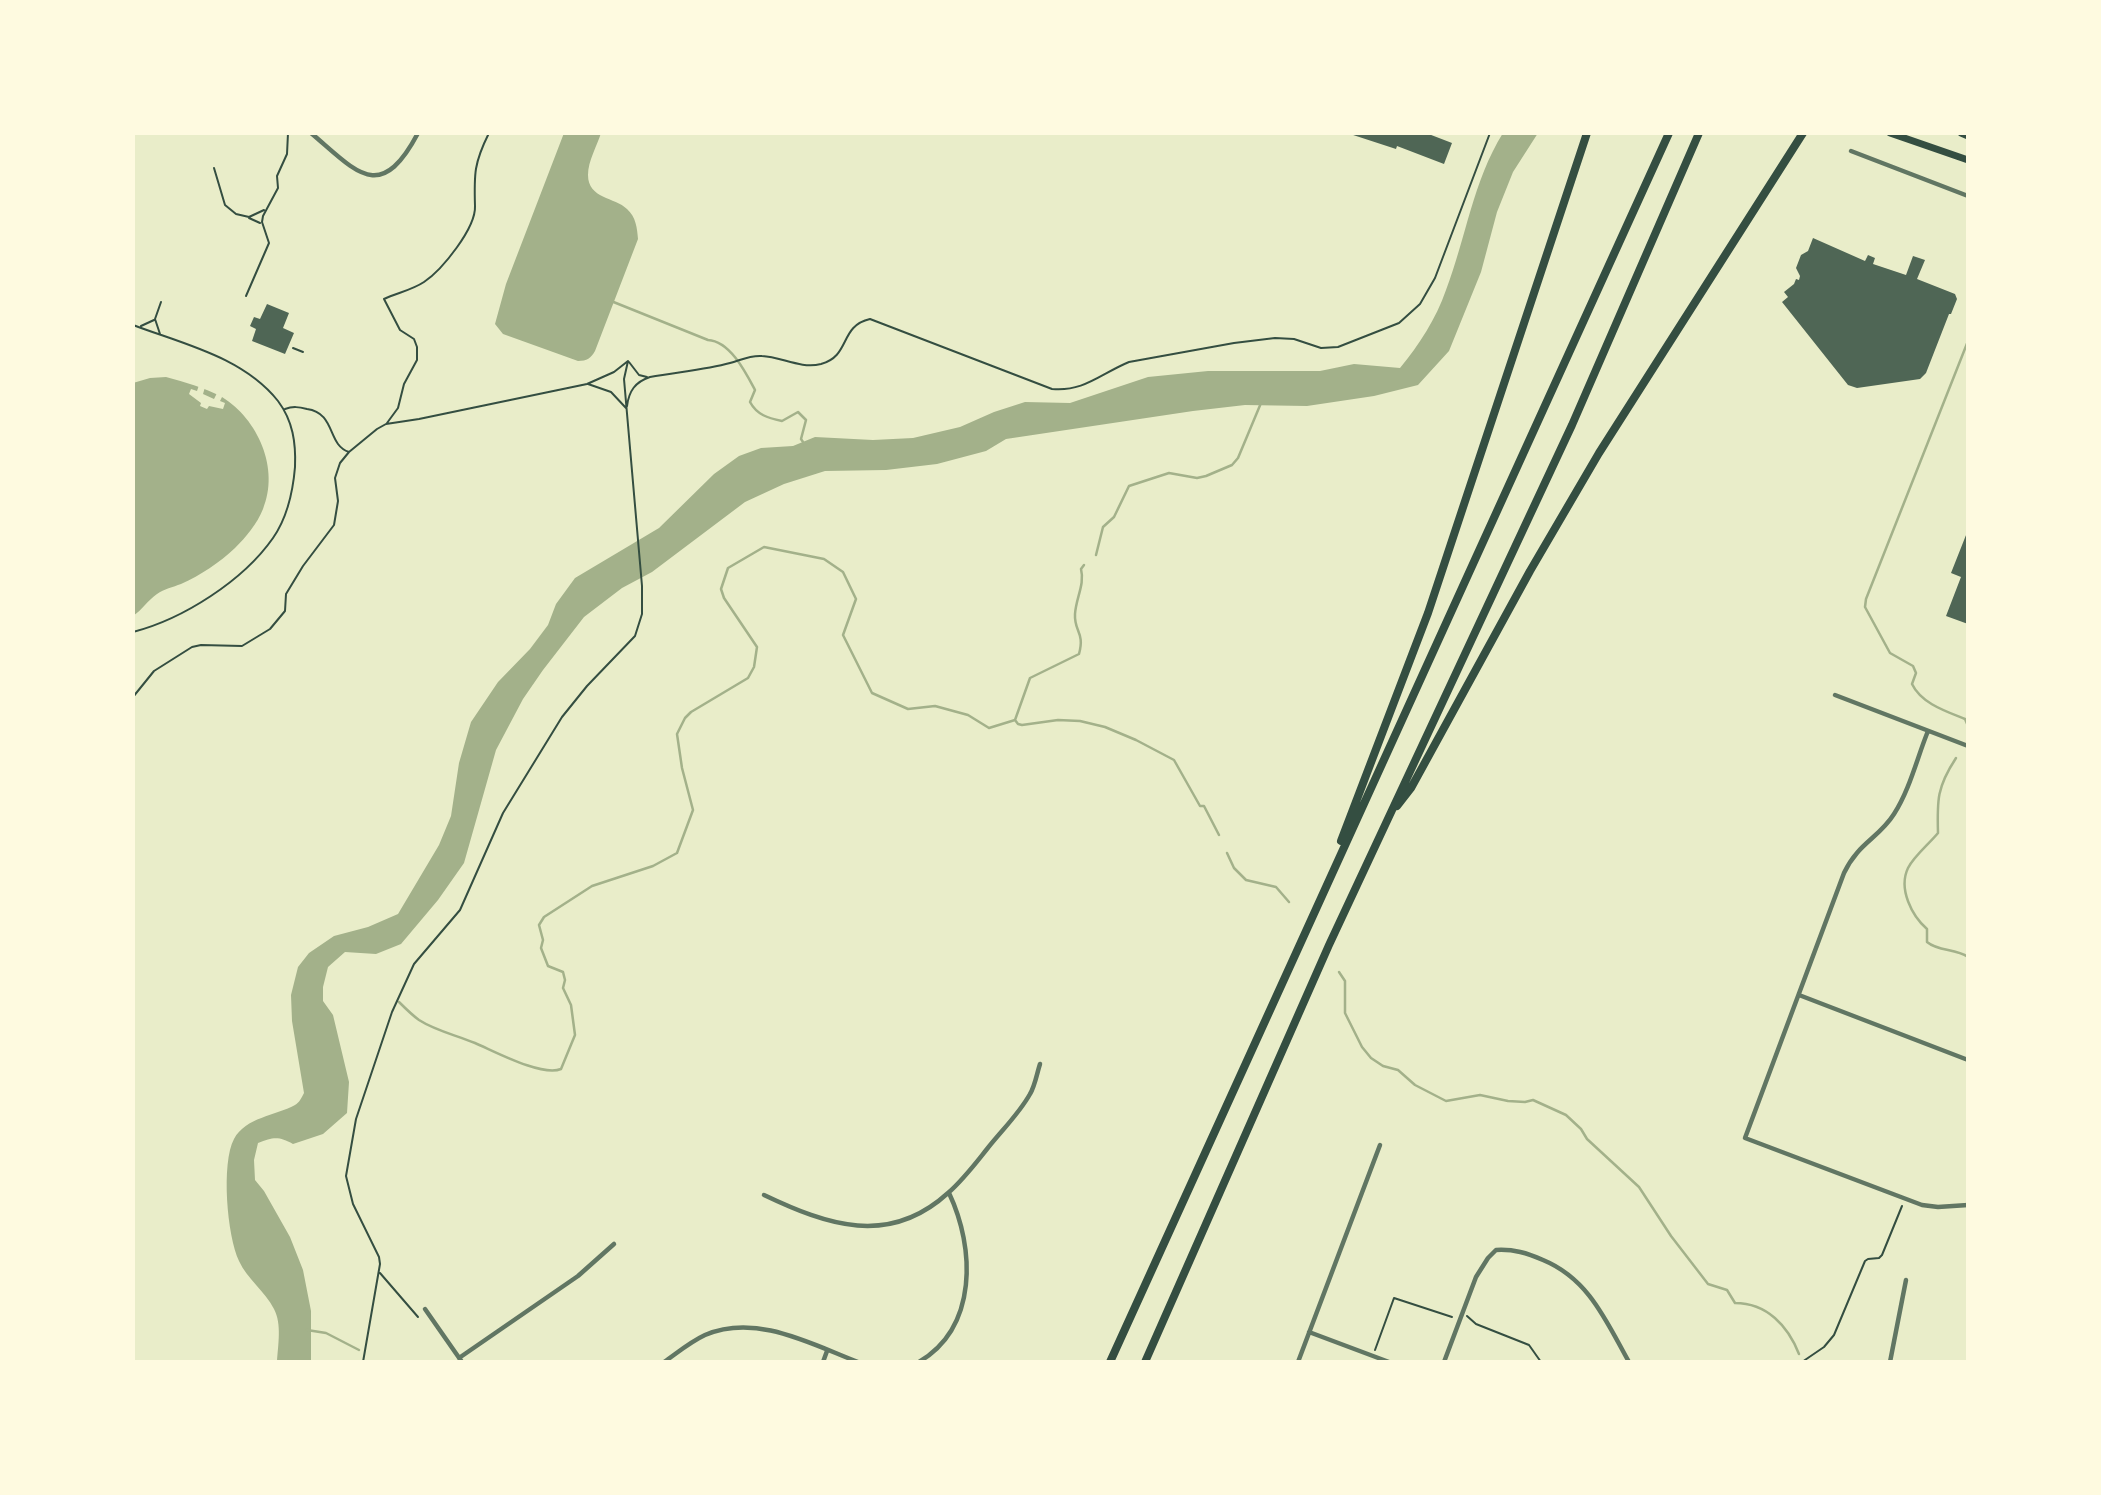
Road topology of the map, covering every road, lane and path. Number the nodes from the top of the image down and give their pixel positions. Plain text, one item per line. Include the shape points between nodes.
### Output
1 (288, 133) edge
2 (311, 133) edge
3 (418, 133) edge
4 (489, 133) edge
5 (1490, 133) edge
6 (1587, 133) edge
7 (1669, 133) edge
8 (1699, 133) edge
9 (1803, 133) edge
10 (1890, 133) edge
11 (1961, 133) edge
12 (1968, 136) edge
13 (1852, 151) dead end
14 (1968, 160) edge
15 (214, 168) dead end
16 (1968, 196) edge
17 (264, 210) junction
18 (248, 218) junction
19 (262, 224) junction
20 (246, 296) dead end
21 (162, 302) dead end
22 (155, 319) junction
23 (133, 325) edge
24 (138, 326) junction
25 (160, 335) junction
26 (293, 348) dead end
27 (303, 352) dead end
28 (628, 361) junction
29 (650, 377) junction
30 (587, 384) junction
31 (626, 409) junction
32 (284, 410) junction
33 (386, 424) junction
34 (349, 452) junction
35 (133, 632) edge
36 (1835, 695) dead end
37 (133, 697) edge
38 (1927, 731) junction
39 (1968, 746) edge
40 (1387, 820) junction
41 (1311, 917) junction
42 (1799, 995) junction
43 (1968, 1060) edge
44 (1040, 1064) dead end
45 (1380, 1145) dead end
46 (949, 1193) junction
47 (764, 1195) dead end
48 (1905, 1199) junction
49 (1968, 1205) edge
50 (614, 1244) dead end
51 (380, 1273) junction
52 (1906, 1280) dead end
53 (425, 1309) dead end
54 (1461, 1316) junction
55 (418, 1317) dead end
56 (1309, 1332) junction
57 (827, 1351) junction
58 (1373, 1356) junction
59 (461, 1360) edge
60 (363, 1362) edge
61 (664, 1362) edge
62 (823, 1362) edge
63 (858, 1362) edge
64 (919, 1362) edge
65 (1110, 1362) edge
66 (1145, 1362) edge
67 (1298, 1362) edge
68 (1388, 1362) edge
69 (1444, 1362) edge
70 (1541, 1362) edge
71 (1629, 1362) edge
72 (1802, 1362) edge
73 (1890, 1362) edge

1 - 17 path via 276,192
2 - 3 street via 355,171 372,176 381,175 397,162
4 - 33 path via 474,174 473,218 457,247 425,282 384,299 400,330 414,339 418,354 398,408
5 - 29 path via 1435,278 1420,304 1399,323 1338,347 1275,338 1234,343 1129,362 1090,383 1065,390 870,319 852,328 842,349 821,364 803,366 760,356
6 - 41 highway via 1428,613
7 - 41 highway
8 - 40 highway via 1572,425
9 - 40 highway via 1599,453 1411,788
10 - 14 main road
11 - 12 main road
13 - 16 street
15 - 18 path via 225,205
17 - 18 path
17 - 19 path
18 - 19 path
19 - 20 path via 269,243
21 - 22 path
22 - 24 path
22 - 25 path
23 - 24 path
24 - 25 path
25 - 32 path via 239,368
26 - 27 path
28 - 29 path via 639,375
28 - 30 path
28 - 31 path
29 - 31 path via 629,393
30 - 31 path via 611,392
30 - 33 path
31 - 51 path via 642,614 635,636 562,717 503,813 460,910 414,964 392,1012 356,1119 346,1176 353,1204 379,1256
32 - 34 path via 298,406 323,414 338,444
32 - 35 path via 295,436 294,476 274,537 250,566 200,602 167,621
33 - 34 path
34 - 37 path via 335,478 338,515 334,525 286,594 285,611 278,620 242,646 191,647 154,671
36 - 38 street
38 - 39 street
38 - 42 street via 1893,816 1849,863
40 - 66 highway
41 - 65 highway
42 - 43 street
42 - 48 street via 1745,1138
44 - 46 street via 1031,1094
45 - 56 street
46 - 47 street via 913,1216 864,1226 824,1221
46 - 64 street via 965,1238 965,1293 954,1327
48 - 49 street via 1938,1207
48 - 72 path via 1882,1255 1865,1261 1834,1335
50 - 59 street via 578,1276
51 - 55 path
51 - 60 path
52 - 73 street
53 - 59 street
54 - 58 path via 1450,1317 1394,1298
54 - 69 street
54 - 70 path via 1530,1345
54 - 71 street via 1488,1258 1496,1250 1524,1252 1556,1265 1580,1282
56 - 58 street
56 - 67 street
57 - 61 street via 766,1329 736,1327 708,1334
57 - 62 street
57 - 63 street
58 - 68 street

